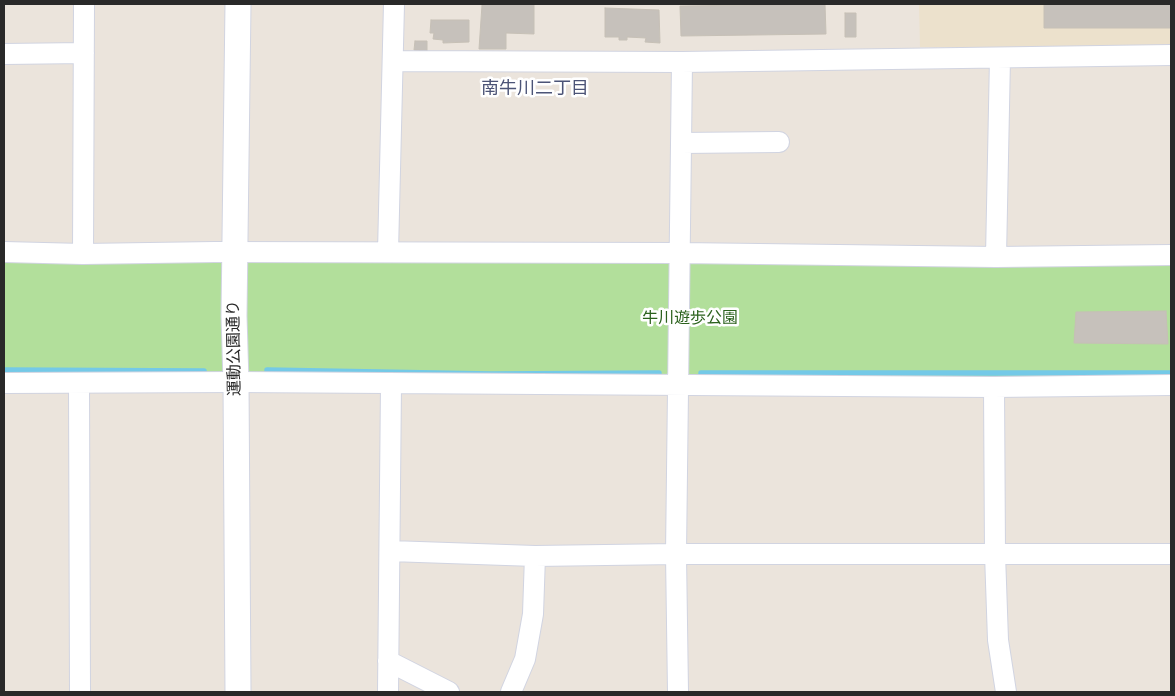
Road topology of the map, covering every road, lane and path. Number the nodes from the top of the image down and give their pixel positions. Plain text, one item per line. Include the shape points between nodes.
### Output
1 (84, 4) edge
2 (238, 4) edge
3 (394, 4) edge
4 (84, 53) junction
5 (4, 54) edge
6 (1171, 55) edge
7 (1000, 58) junction
8 (392, 61) junction
9 (682, 62) junction
10 (779, 142) dead end
11 (682, 143) junction
12 (4, 252) edge
13 (235, 252) junction
14 (388, 252) junction
15 (680, 253) junction
16 (83, 254) junction
17 (1171, 255) edge
18 (996, 257) junction
19 (236, 382) junction
20 (4, 383) edge
21 (79, 383) junction
22 (392, 384) junction
23 (678, 385) junction
24 (1171, 385) edge
25 (994, 387) junction
26 (390, 551) junction
27 (676, 554) junction
28 (995, 554) junction
29 (1171, 554) edge
30 (535, 556) junction
31 (388, 661) junction
32 (80, 692) edge
33 (238, 692) edge
34 (388, 692) edge
35 (449, 692) edge
36 (511, 692) edge
37 (678, 692) edge
38 (1006, 692) edge

1 - 4 street
2 - 13 street, 運動公園通り
3 - 8 street
4 - 5 street
4 - 16 street
6 - 7 street
7 - 9 street
7 - 18 street
8 - 9 street
8 - 14 street
9 - 11 street
10 - 11 street
11 - 15 street
12 - 16 street
13 - 14 street
13 - 16 street
13 - 19 street, 運動公園通り
14 - 15 street
15 - 18 street
15 - 23 street
17 - 18 street
19 - 21 street
19 - 22 street
19 - 33 street, 運動公園通り
20 - 21 street
21 - 32 street
22 - 23 street
22 - 26 street
23 - 25 street
23 - 27 street
24 - 25 street
25 - 28 street
26 - 30 street
26 - 31 street
27 - 28 street
27 - 30 street
27 - 37 street
28 - 29 street
28 - 38 street via 998,640
30 - 36 street via 533,614 525,659
31 - 34 street
31 - 35 street

